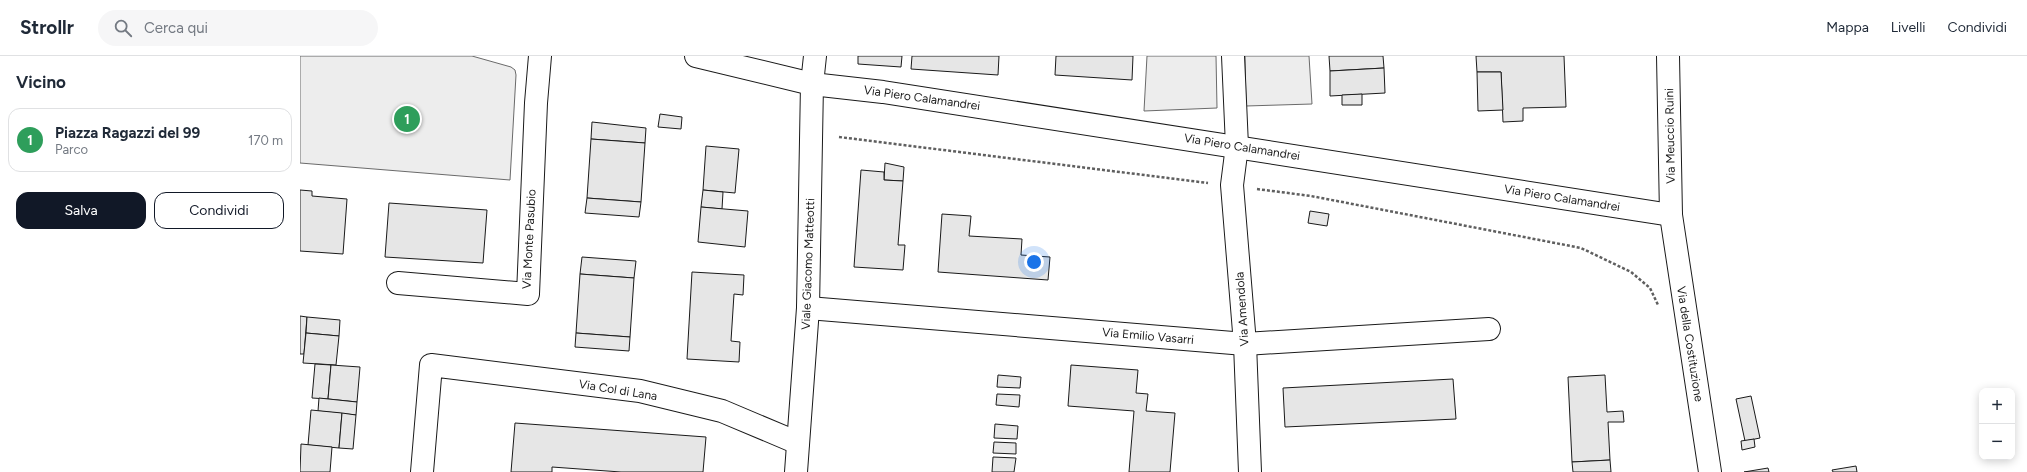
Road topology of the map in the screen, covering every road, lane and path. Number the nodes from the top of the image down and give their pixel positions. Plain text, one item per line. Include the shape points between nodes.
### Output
1 (540, 56) edge
2 (696, 56) edge
3 (815, 56) edge
4 (1233, 56) edge
5 (1668, 56) edge
6 (812, 84) junction
7 (839, 137) dead end
8 (1237, 146) junction
9 (1232, 186) junction
10 (1671, 215) junction
11 (398, 283) dead end
12 (808, 308) junction
13 (1661, 311) dead end
14 (1489, 329) dead end
15 (1245, 344) junction
16 (798, 444) junction
17 (422, 472) edge
18 (796, 472) edge
19 (1250, 472) edge
20 (1710, 472) edge

1 - 11 street, Via Monte Pasubio via 528,294
2 - 6 street, Via Piero Calamandrei
3 - 6 street, Viale Giacomo Matteotti
4 - 8 street, Via Amendola
5 - 10 street, Via Meuccio Ruini
6 - 8 street, Via Piero Calamandrei via 883,92
6 - 12 street, Viale Giacomo Matteotti
7 - 9 path
8 - 9 street, Via Amendola
8 - 10 street, Via Piero Calamandrei
9 - 13 path via 1311,196 1581,248 1630,272 1650,288
9 - 15 street, Via Amendola
10 - 20 street, Via della Costituzione
12 - 15 street, Via Emilio Vasarri
12 - 16 street, Viale Giacomo Matteotti
14 - 15 street, Via Emilio Vasarri
15 - 19 street, Via Amendola
16 - 17 street, Via Col di Lana via 722,411 640,391 431,365
16 - 18 street, Viale Giacomo Matteotti

